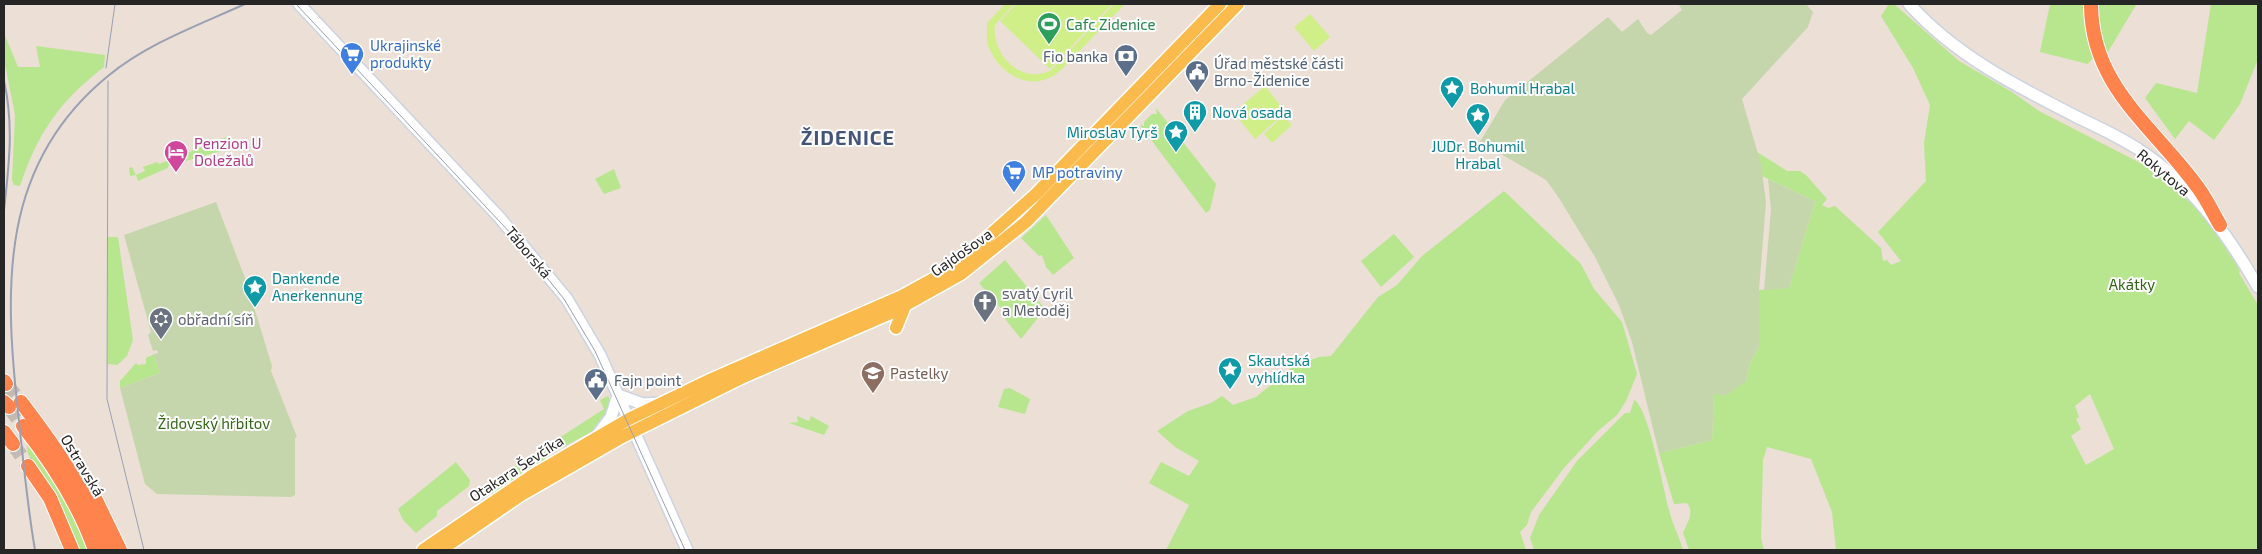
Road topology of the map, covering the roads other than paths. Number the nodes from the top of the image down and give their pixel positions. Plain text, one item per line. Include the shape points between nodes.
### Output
1 (299, 4) edge
2 (1220, 4) edge
3 (1238, 4) edge
4 (1909, 4) edge
5 (2091, 4) edge
6 (2220, 226) junction
7 (2258, 287) edge
8 (905, 306) junction
9 (896, 328) dead end
10 (618, 395) junction
11 (660, 402) junction
12 (15, 406) edge
13 (629, 419) junction
14 (23, 426) tunnel mouth
15 (634, 431) junction
16 (4, 432) edge
17 (595, 437) junction
18 (12, 444) tunnel mouth
19 (28, 466) tunnel mouth
20 (72, 550) edge
21 (94, 550) edge
22 (107, 550) edge
23 (120, 550) edge
24 (423, 550) edge
25 (441, 550) edge
26 (687, 550) edge

1 - 10 street, Táborská via 495,212 546,272 584,326
2 - 11 main road, Gajdošova via 1036,194 953,268 894,301
3 - 8 main road, Gajdošova via 1012,235 961,274
4 - 6 street, Rokytova via 1949,43 1974,61 2149,156 2184,185
5 - 6 highway via 2092,23 2104,68 2121,96 2194,183
6 - 7 street, Rokytova
8 - 9 main road
8 - 15 main road, Gajdošova via 741,378
10 - 11 street via 643,404
10 - 13 street, Táborská
10 - 17 street via 611,417
11 - 13 main road, Gajdošova
12 - 22 highway, Ostravská via 53,445 78,484
12 - 23 highway via 45,427 85,479
13 - 15 street, Táborská
13 - 17 main road, Otakara Ševčíka
14 - 21 highway, Ostravská via 70,495
15 - 25 main road, Otakara Ševčíka via 521,495
15 - 26 street, Táborská
16 - 18 highway
17 - 24 main road, Otakara Ševčíka
19 - 20 highway via 50,498

